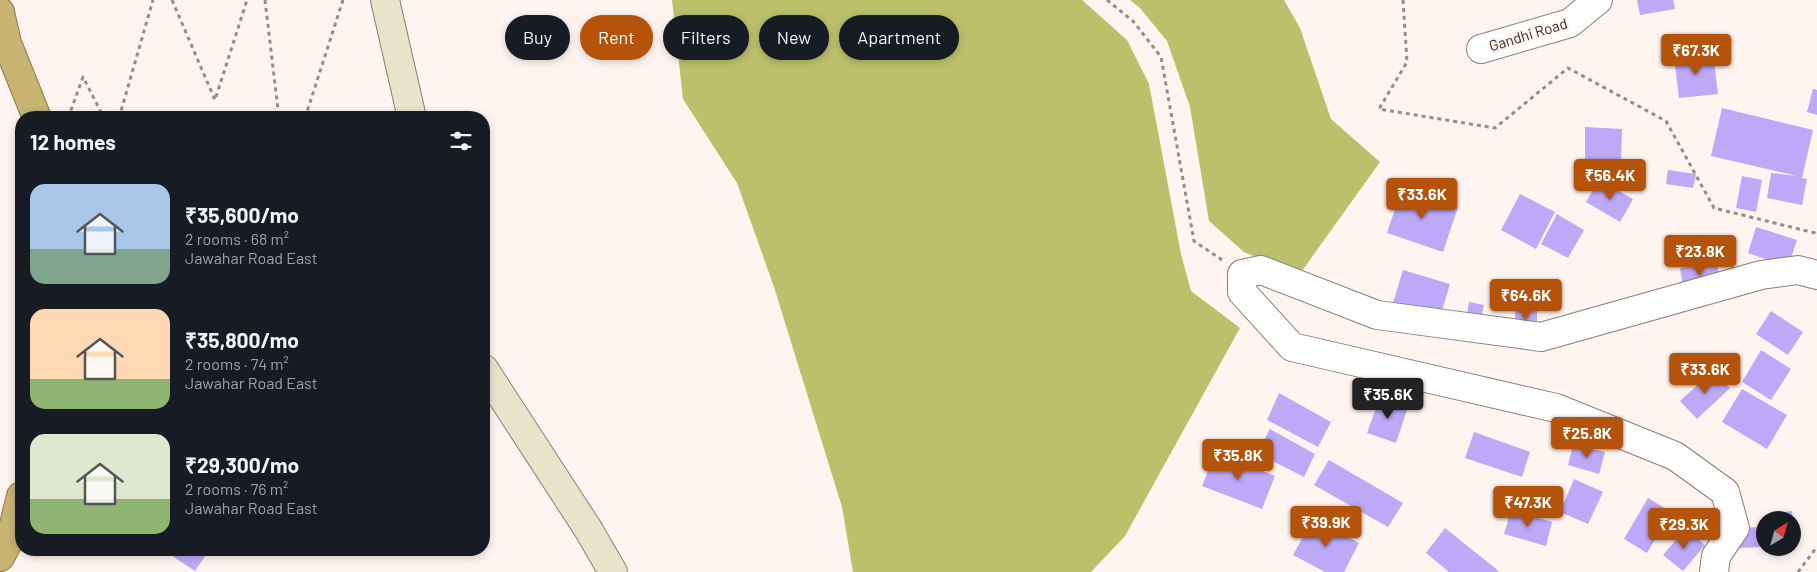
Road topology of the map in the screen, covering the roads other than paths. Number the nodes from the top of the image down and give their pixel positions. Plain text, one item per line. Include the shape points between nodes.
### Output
1 (384, 0) edge
2 (1598, 0) edge
3 (0, 12) edge
4 (1481, 49) dead end
5 (34, 111) edge
6 (410, 111) edge
7 (1817, 275) edge
8 (490, 378) edge
9 (15, 521) edge
10 (0, 557) edge
11 (613, 572) edge
12 (1714, 572) edge

1 - 6 main road
2 - 4 street, Gandhi Road via 1570,23
3 - 5 highway via 7,43
7 - 12 street via 1798,270 1761,275 1541,337 1377,316 1261,270 1242,274 1242,292 1292,347 1556,408 1675,456 1725,492 1735,528 1716,556
8 - 11 main road
9 - 10 highway via 11,537

